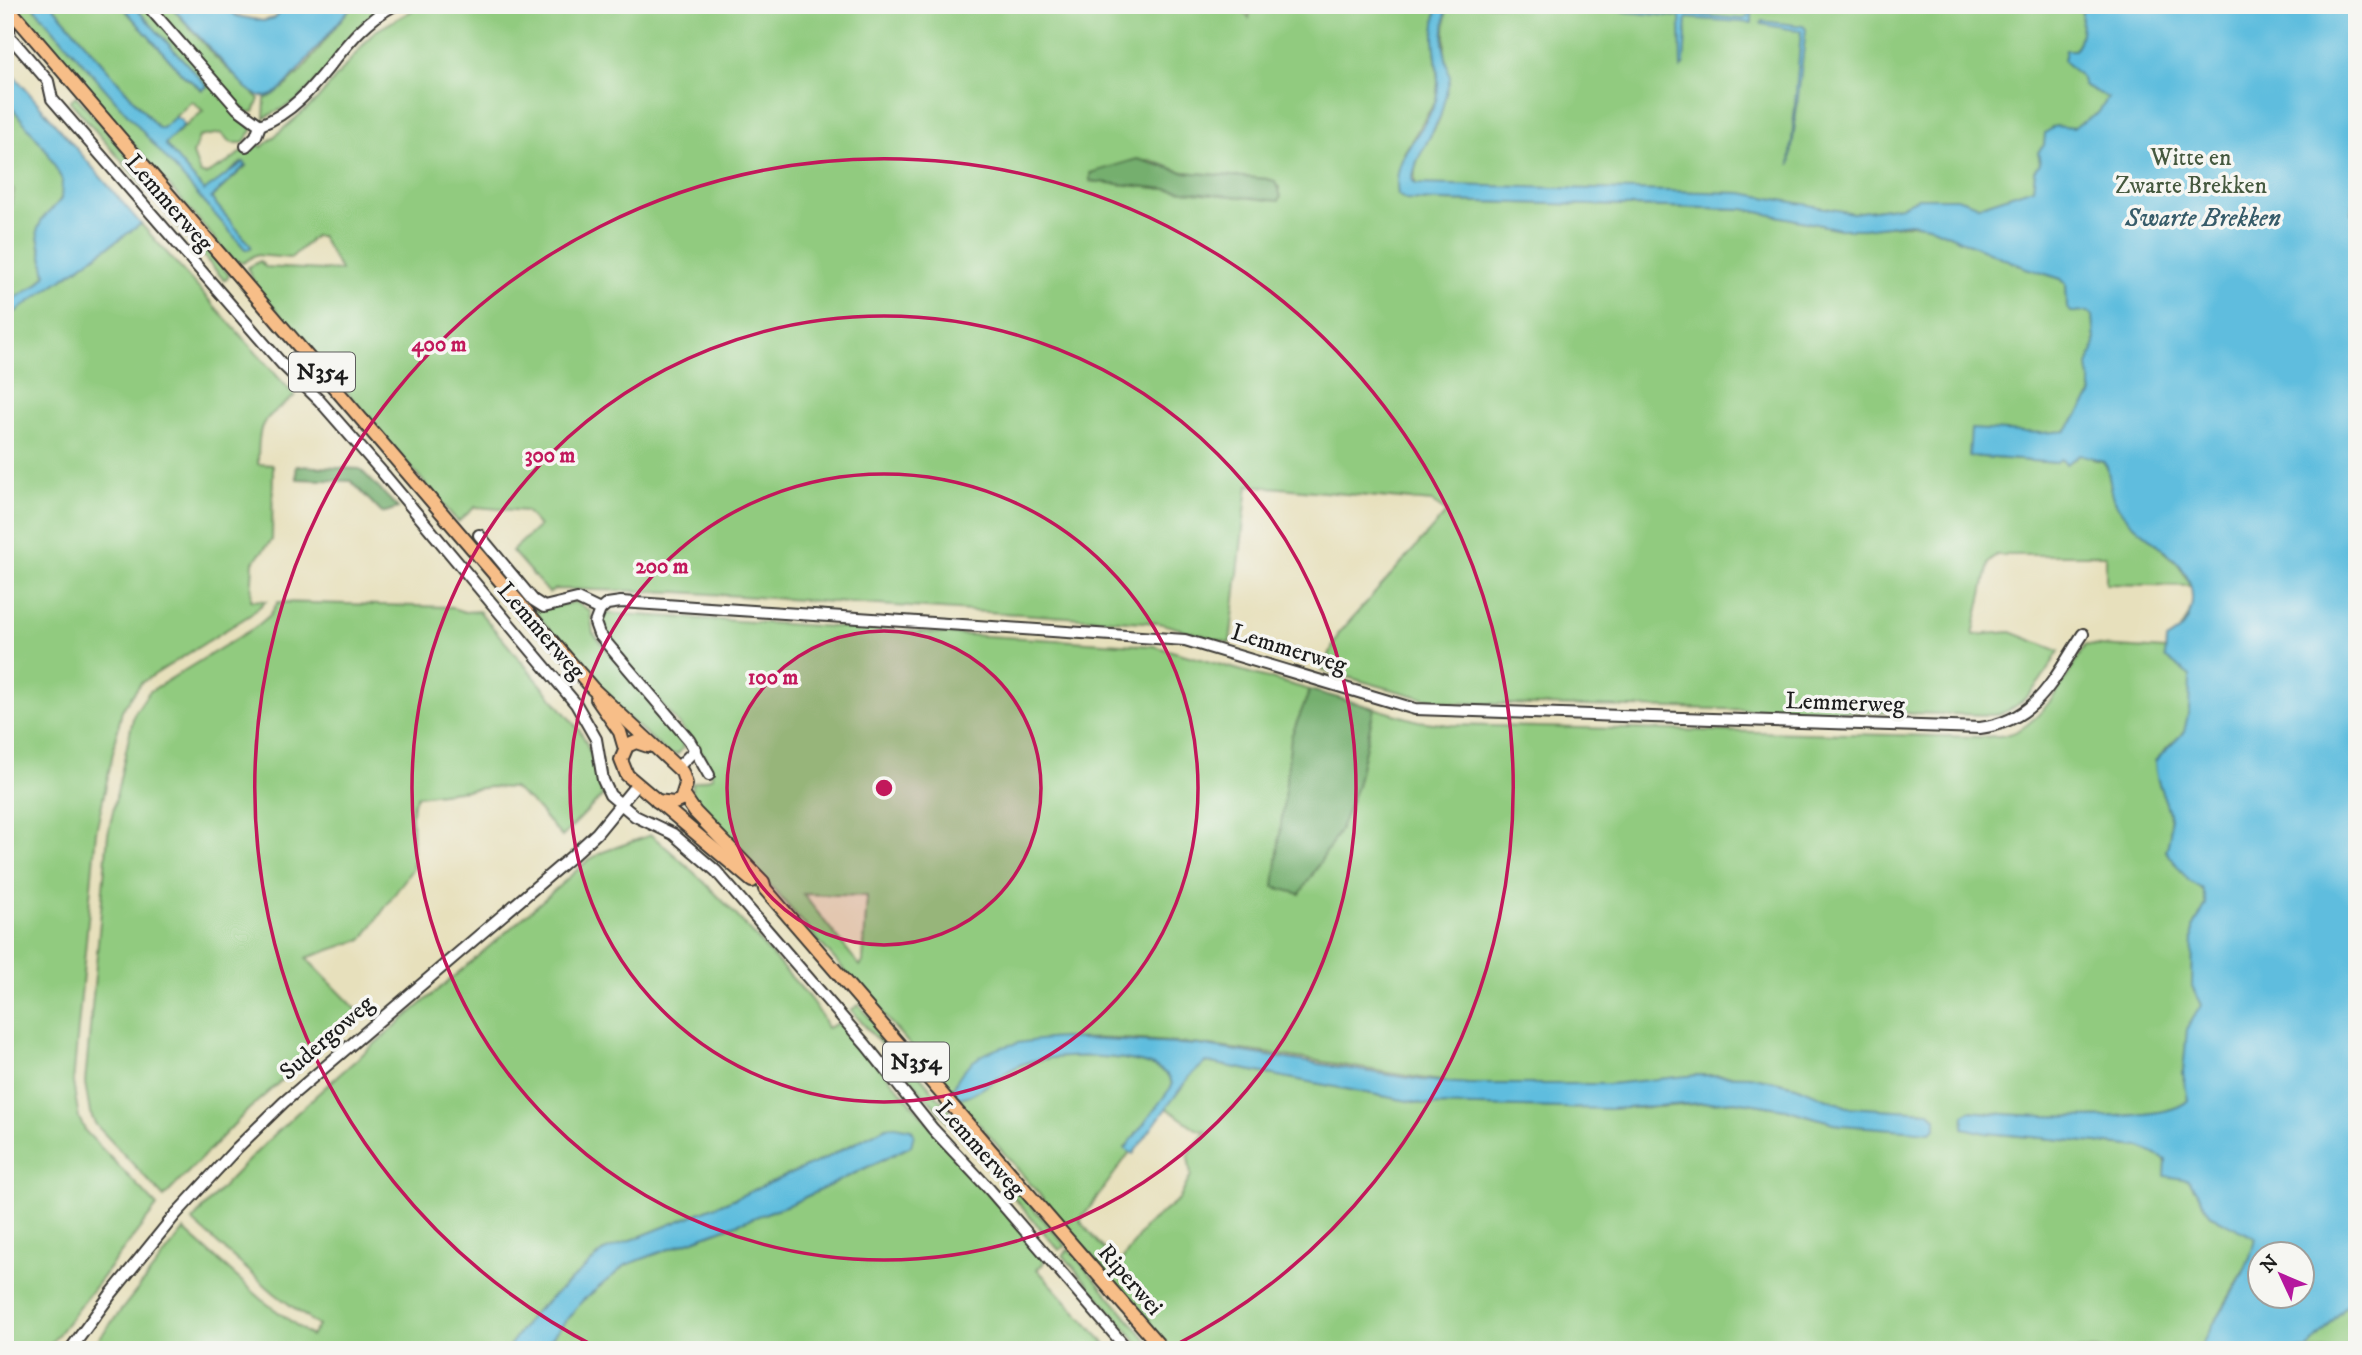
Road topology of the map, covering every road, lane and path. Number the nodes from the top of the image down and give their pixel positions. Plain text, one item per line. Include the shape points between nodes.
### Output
1 (147, 5) edge
2 (395, 5) edge
3 (10, 10) edge
4 (260, 125) junction
5 (246, 146) dead end
6 (479, 536) dead end
7 (600, 610) junction
8 (2083, 634) dead end
9 (593, 689) junction
10 (652, 746) junction
11 (625, 749) junction
12 (696, 749) junction
13 (678, 767) junction
14 (709, 775) dead end
15 (637, 784) junction
16 (684, 796) junction
17 (657, 801) junction
18 (620, 804) junction
19 (765, 889) junction
20 (1066, 1237) joint
21 (1052, 1261) joint
22 (70, 1350) edge
23 (1128, 1350) edge
24 (1163, 1350) edge

1 - 4 street via 202,71
2 - 4 street via 357,32 299,103
3 - 9 main road, Lemmerweg / N354
3 - 18 street, Lemmerweg via 10,37 48,82 52,99 390,481 576,704 596,738 605,787
4 - 5 street
6 - 7 street, Lemmerweg via 538,605 581,600
7 - 8 street, Lemmerweg via 621,602 1185,640 1415,709 1980,728 2003,725 2034,707
7 - 12 street via 595,623 598,634
9 - 10 main road, Lemmerweg / N354
9 - 11 main road, Lemmerweg / N354 via 620,732
10 - 11 main road via 634,742
10 - 13 main road, N354
11 - 15 main road, N354 via 623,768
12 - 13 street
12 - 14 street
13 - 16 main road, N354 via 685,778
15 - 17 main road, N354
15 - 18 street, Sudergoweg
16 - 17 main road via 674,803
16 - 19 main road, Lemmerweg / N354
17 - 19 main road, Lemmerweg / N354
18 - 21 street, Lemmerweg via 673,834 716,871 933,1129
18 - 22 street, Sudergoweg via 572,856 284,1102 237,1148 175,1215
19 - 20 main road, Lemmerweg / N354
20 - 24 main road, Riperwei / N354
21 - 23 street, Riperwei

